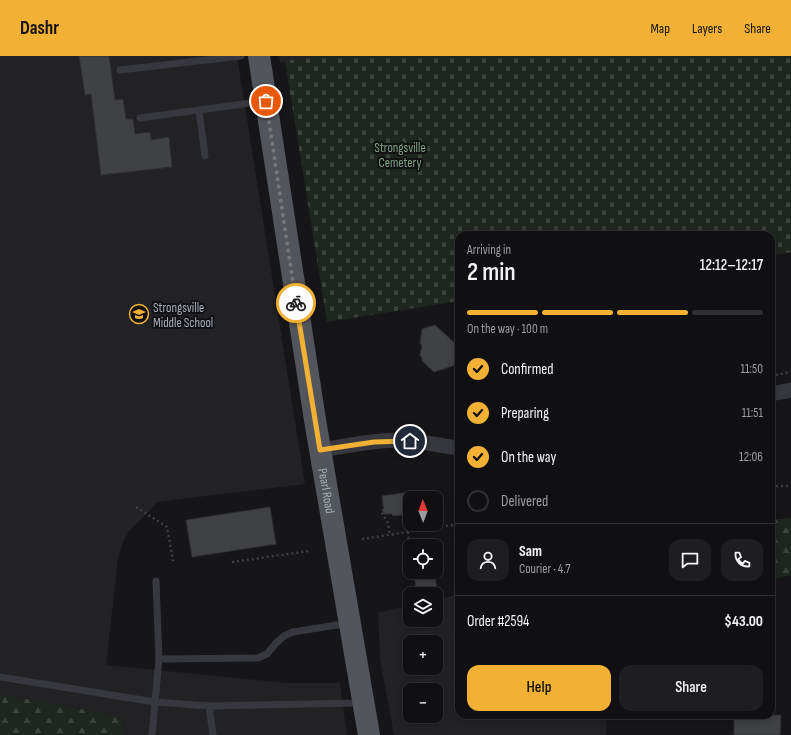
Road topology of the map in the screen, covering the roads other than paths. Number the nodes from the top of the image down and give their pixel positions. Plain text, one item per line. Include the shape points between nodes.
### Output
1 (241, 56) edge
2 (259, 56) edge
3 (198, 58) edge
4 (120, 70) dead end
5 (266, 101) junction
6 (199, 110) junction
7 (140, 118) dead end
8 (205, 156) dead end
9 (791, 390) edge
10 (775, 393) edge
11 (455, 447) edge
12 (320, 450) junction
13 (156, 581) dead end
14 (343, 624) dead end
15 (159, 659) junction
16 (0, 677) edge
17 (155, 702) junction
18 (363, 703) junction
19 (210, 706) junction
20 (152, 735) edge
21 (213, 735) edge
22 (369, 735) edge

1 - 3 lane
2 - 5 main road, Pearl Road
3 - 4 lane
5 - 6 lane
5 - 12 main road, Pearl Road
6 - 7 lane
6 - 8 lane
9 - 10 street
11 - 12 street via 392,441
12 - 18 main road, Pearl Road
13 - 15 lane
14 - 15 lane via 293,632 276,643 268,654 258,658
15 - 17 lane
16 - 17 lane
17 - 19 lane
17 - 20 lane
18 - 19 lane
18 - 22 main road, Pearl Road
19 - 21 lane

